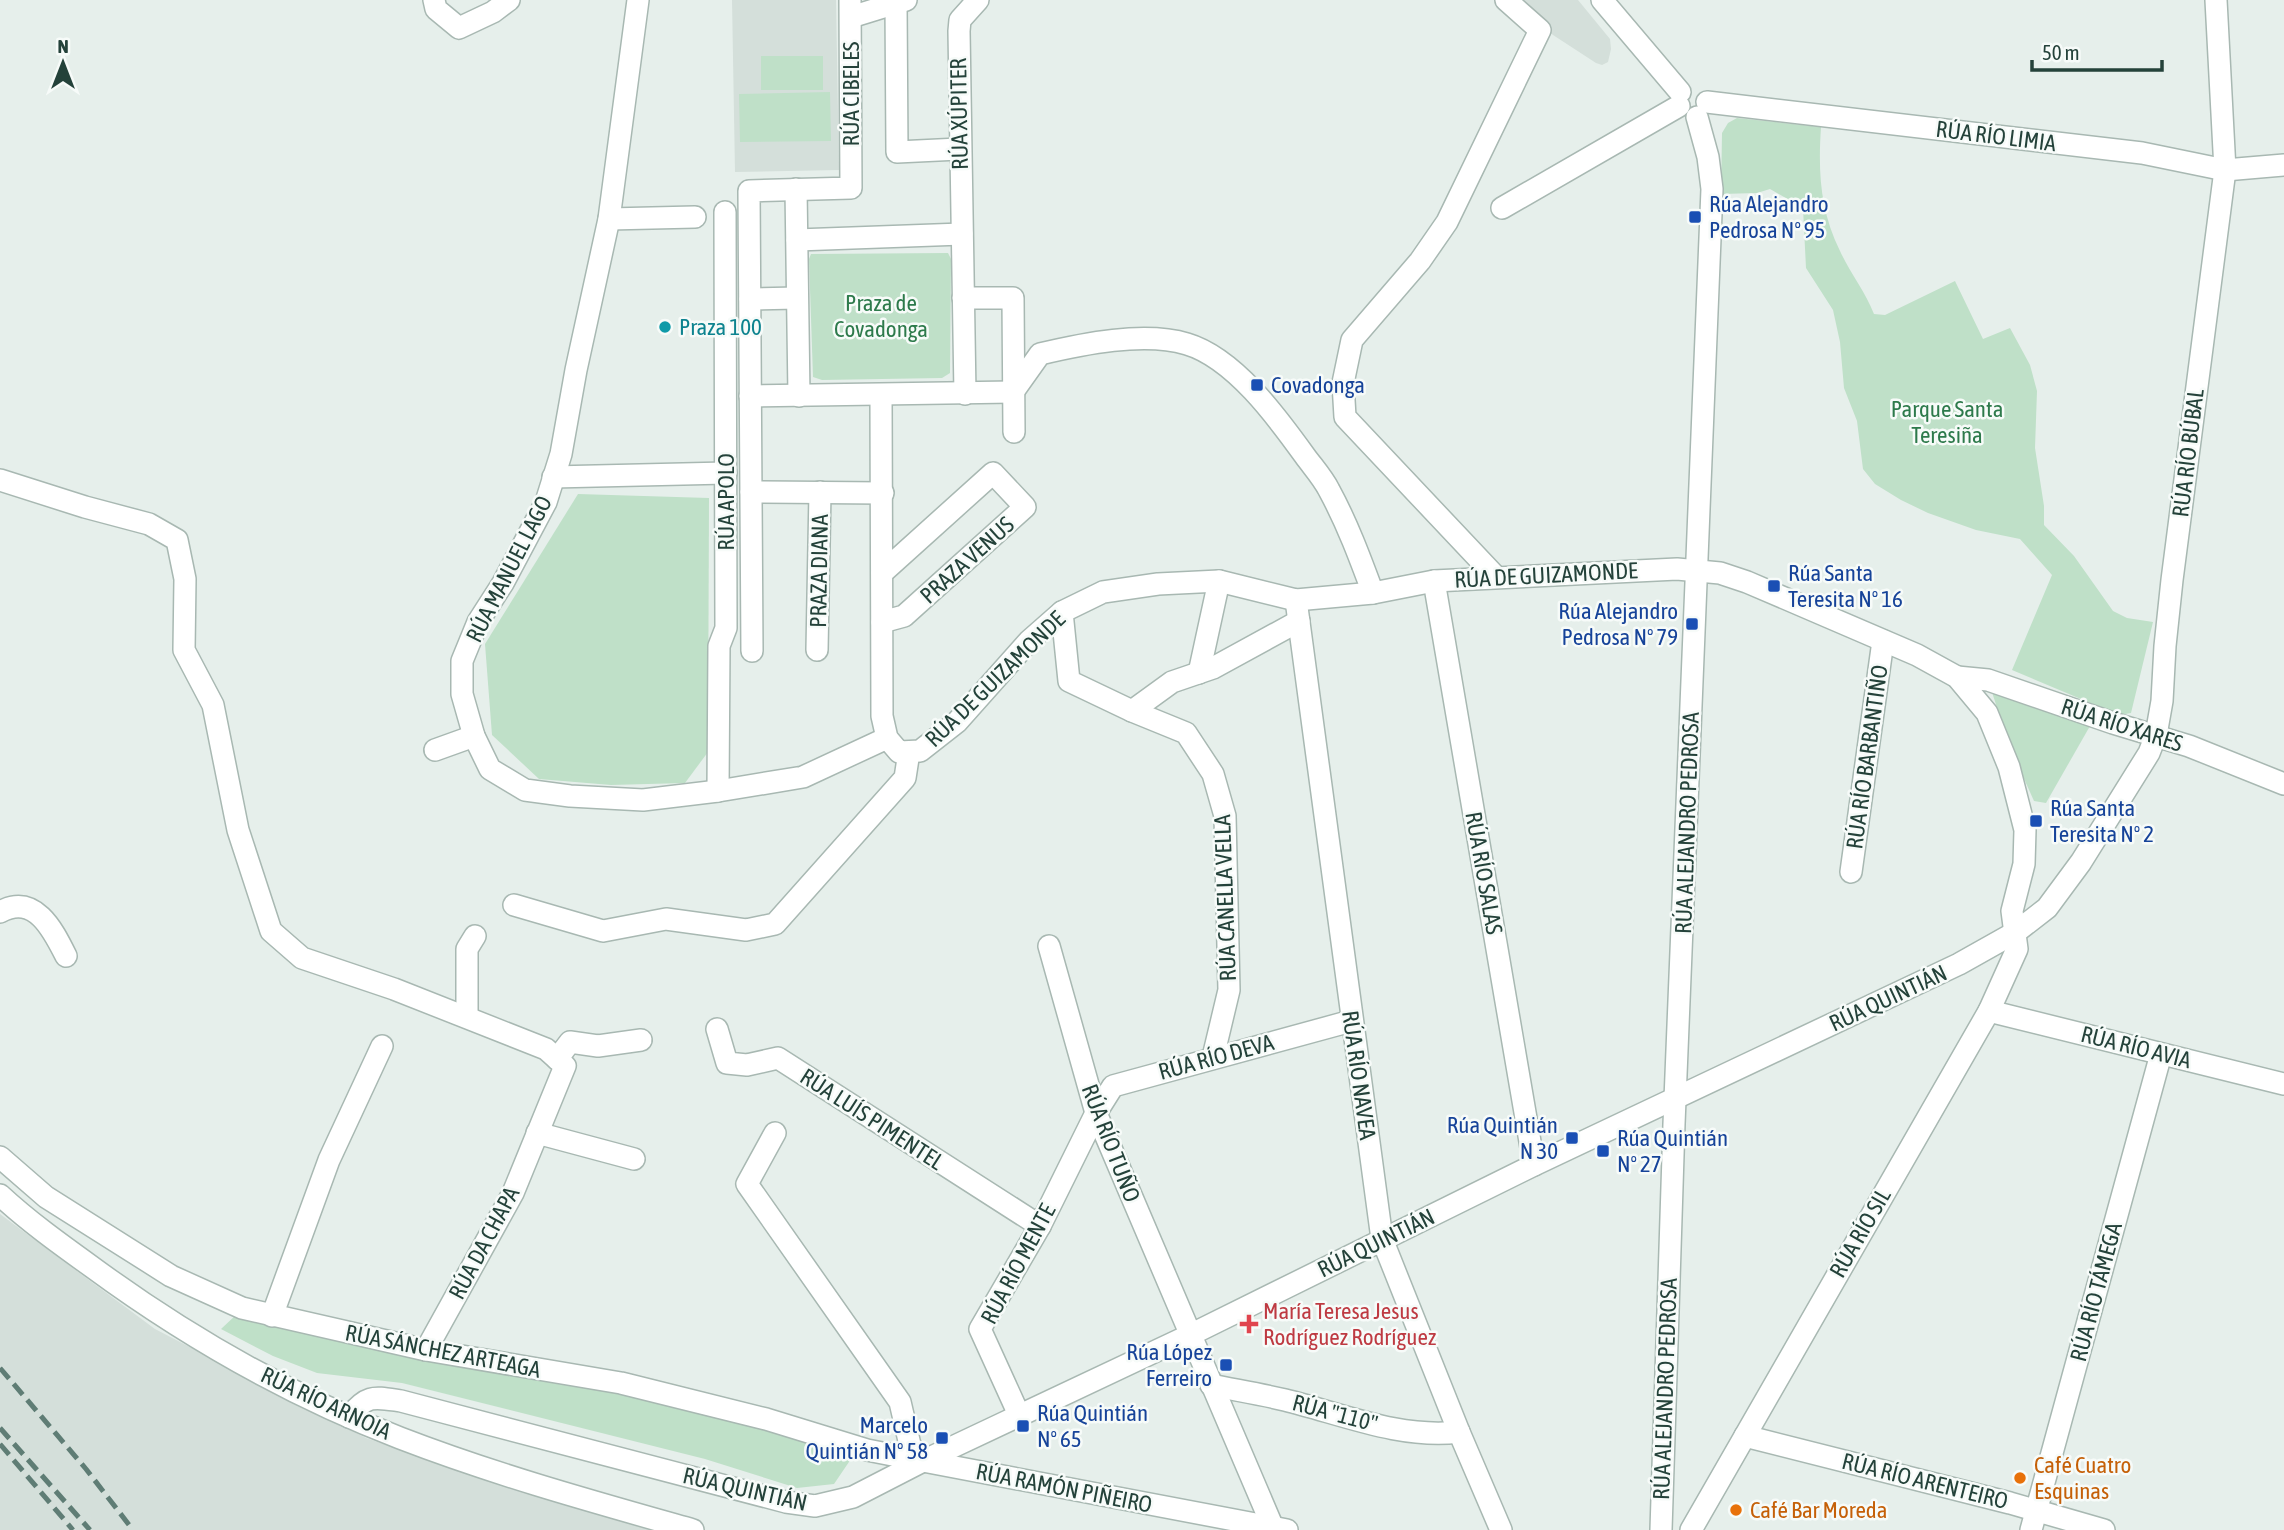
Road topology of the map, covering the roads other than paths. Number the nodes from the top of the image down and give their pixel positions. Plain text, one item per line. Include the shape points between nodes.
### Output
1 (434, 0) edge
2 (509, 0) edge
3 (638, 0) edge
4 (978, 0) edge
5 (1506, 0) edge
6 (1602, 0) edge
7 (2216, 0) edge
8 (901, 2) edge
9 (851, 9) edge
10 (1691, 104) junction
11 (959, 149) junction
12 (2284, 165) edge
13 (2225, 170) junction
14 (796, 189) junction
15 (1502, 208) dead end
16 (725, 212) dead end
17 (695, 216) dead end
18 (609, 219) junction
19 (962, 234) junction
20 (797, 240) junction
21 (797, 298) junction
22 (964, 298) junction
23 (750, 299) junction
24 (1013, 392) junction
25 (965, 394) junction
26 (881, 395) junction
27 (750, 396) junction
28 (799, 396) junction
29 (1014, 432) dead end
30 (726, 438) junction
31 (751, 438) junction
32 (726, 473) junction
33 (554, 477) junction
34 (0, 480) edge
35 (751, 492) junction
36 (820, 492) junction
37 (883, 493) junction
38 (1697, 570) junction
39 (882, 573) junction
40 (1496, 577) junction
41 (1219, 581) junction
42 (1434, 581) junction
43 (1373, 593) junction
44 (1296, 600) junction
45 (1062, 612) junction
46 (1298, 621) junction
47 (882, 622) junction
48 (1883, 641) junction
49 (817, 650) dead end
50 (752, 651) dead end
51 (1199, 673) junction
52 (1957, 677) junction
53 (1132, 711) junction
54 (2156, 735) junction
55 (474, 736) junction
56 (887, 738) junction
57 (435, 750) dead end
58 (909, 752) junction
59 (2284, 784) edge
60 (718, 791) junction
61 (1851, 872) dead end
62 (514, 905) dead end
63 (0, 912) edge
64 (2014, 922) junction
65 (475, 936) dead end
66 (1049, 946) dead end
67 (66, 956) dead end
68 (1989, 1011) junction
69 (467, 1017) junction
70 (1351, 1021) junction
71 (717, 1030) dead end
72 (641, 1040) dead end
73 (382, 1046) dead end
74 (2161, 1054) junction
75 (1213, 1057) junction
76 (561, 1063) junction
77 (2284, 1084) edge
78 (1675, 1098) junction
79 (1096, 1113) junction
80 (537, 1133) junction
81 (775, 1133) dead end
82 (0, 1157) edge
83 (634, 1158) dead end
84 (1534, 1165) junction
85 (0, 1195) edge
86 (1040, 1226) junction
87 (1382, 1240) junction
88 (272, 1316) junction
89 (1190, 1335) junction
90 (426, 1350) junction
91 (1211, 1385) junction
92 (349, 1417) junction
93 (1020, 1417) junction
94 (1459, 1432) junction
95 (1745, 1436) junction
96 (923, 1461) junction
97 (2034, 1520) edge
98 (1278, 1529) edge
99 (693, 1530) edge
100 (1501, 1530) edge
101 (1662, 1530) edge
102 (1691, 1530) edge
103 (2104, 1530) edge

1 - 2 street via 436,9 459,28
3 - 18 street, RÚA MANUEL LAGO
4 - 11 street, RÚA XÚPITER via 960,20
5 - 40 street via 1540,30 1447,222 1352,340 1343,383 1345,417
6 - 10 street
7 - 13 street, RÚA RÍO BÚBAL
8 - 9 street
8 - 11 street via 897,152
9 - 14 street, RÚA CIBELES via 851,188
10 - 13 street, RÚA RÍO LIMIA via 2142,153
10 - 15 street
10 - 38 street, RÚA ALEJANDRO PEDROSA via 1708,157 1712,189
11 - 19 street, RÚA XÚPITER
12 - 13 street, RÚA RÍO LIMIA
13 - 54 street, RÚA RÍO BÚBAL
14 - 20 street
14 - 23 street via 749,191
16 - 30 street, RÚA APOLO
17 - 18 street
18 - 33 street, RÚA MANUEL LAGO
19 - 20 street
19 - 22 street
20 - 21 street
21 - 23 street
21 - 28 street
22 - 24 street via 1013,298
22 - 25 street
23 - 27 street
24 - 25 street
24 - 29 street
24 - 43 street via 1040,354 1088,342 1155,339 1213,355 1269,408 1328,488
25 - 26 street
26 - 28 street
26 - 37 street, RÚA DE GUIZAMONDE
27 - 28 street
27 - 31 street
30 - 31 street
30 - 32 street, RÚA APOLO
31 - 35 street
32 - 33 street
32 - 60 street, RÚA APOLO via 726,628 719,646
33 - 55 street, RÚA MANUEL LAGO via 546,502 478,622 463,661 462,694
34 - 69 street via 149,524 177,540 185,579 184,650 213,705 238,830 271,931 302,958
35 - 36 street, PRAZA DIANA
35 - 50 street
36 - 37 street, PRAZA DIANA
36 - 49 street, PRAZA DIANA
37 - 39 street, RÚA DE GUIZAMONDE
38 - 40 street, RÚA DE GUIZAMONDE
38 - 48 street, RÚA DE GUIZAMONDE via 1747,582
38 - 78 street, RÚA ALEJANDRO PEDROSA
39 - 47 street, RÚA DE GUIZAMONDE
39 - 47 street, PRAZA VENUS via 993,473 1025,507 904,616
40 - 42 street, RÚA DE GUIZAMONDE
41 - 44 street, RÚA DE GUIZAMONDE
41 - 45 street, RÚA DE GUIZAMONDE via 1103,592
41 - 51 street
42 - 43 street, RÚA DE GUIZAMONDE
42 - 84 street, RÚA RÍO SALAS
43 - 44 street, RÚA DE GUIZAMONDE
44 - 46 street, RÚA RÍO NAVEA
45 - 53 street, RÚA CANELLA VELLA via 1069,681
45 - 58 street, RÚA DE GUIZAMONDE via 1029,641 957,722 920,751
46 - 51 street
46 - 70 street, RÚA RÍO NAVEA
47 - 56 street, RÚA DE GUIZAMONDE via 882,716
48 - 52 street, RÚA DE GUIZAMONDE
48 - 61 street, RÚA RÍO BARBANTIÑO
51 - 53 street via 1172,682
52 - 54 street, RÚA RÍO XARES via 1988,680
52 - 64 street, RÚA RÍO SIL via 1987,713 2009,767 2025,830
53 - 75 street, RÚA CANELLA VELLA via 1186,733 1213,774 1225,816 1229,990
54 - 59 street, RÚA RÍO XARES
54 - 64 street via 2124,795 2060,893 2047,908
55 - 57 street
55 - 60 street, RÚA MANUEL LAGO via 490,769 525,790 643,800
56 - 58 street, RÚA DE GUIZAMONDE via 899,752
56 - 60 street, RÚA MANUEL LAGO via 803,776
58 - 62 street via 905,778 775,924 746,930 667,919 603,931
63 - 67 street via 9,907 29,908 51,926
64 - 68 street, RÚA RÍO SIL via 2017,948
64 - 78 street, RÚA QUINTIÁN via 1959,964
65 - 69 street via 467,949
66 - 79 street, RÚA RÍO TUÑO
68 - 74 street, RÚA RÍO AVIA
68 - 95 street, RÚA RÍO SIL
69 - 76 street via 546,1049
70 - 75 street, RÚA RÍO DEVA
70 - 87 street, RÚA RÍO NAVEA
71 - 86 street, RÚA LUÍS PIMENTEL via 727,1063 747,1066 778,1058
72 - 76 street via 598,1046 570,1042
73 - 88 street via 329,1160
74 - 77 street, RÚA RÍO AVIA
74 - 97 street, RÚA RÍO TÁMEGA
75 - 79 street, RÚA RÍO DEVA via 1113,1086
76 - 80 street, RÚA DA CHAPA
78 - 84 street, RÚA QUINTIÁN
78 - 101 street, RÚA ALEJANDRO PEDROSA
79 - 86 street, RÚA RÍO MENTE
79 - 89 street, RÚA RÍO TUÑO
80 - 83 street
80 - 90 street, RÚA DA CHAPA via 513,1193
81 - 96 street via 747,1184 900,1402 910,1446
82 - 88 street, RÚA SÁNCHEZ ARTEAGA via 46,1197 171,1276 242,1308
84 - 87 street, RÚA QUINTIÁN
85 - 92 street, RÚA RÍO ARNOIA via 134,1298 221,1351
86 - 93 street, RÚA RÍO MENTE via 980,1329
87 - 89 street, RÚA QUINTIÁN
87 - 94 street, RÚA RÍO NAVEA
88 - 90 street, RÚA SÁNCHEZ ARTEAGA
89 - 91 street, RÚA RÍO TUÑO
89 - 93 street, RÚA QUINTIÁN
90 - 96 street, RÚA SÁNCHEZ ARTEAGA via 621,1383
91 - 94 street, RÚA "110" via 1370,1424 1433,1435
91 - 98 street, RÚA RÍO TUÑO
92 - 96 street, RÚA QUINTIÁN via 366,1400 401,1401 816,1506 853,1497
92 - 99 street, RÚA RÍO ARNOIA via 510,1476
93 - 96 street, RÚA QUINTIÁN
94 - 100 street, RÚA RÍO NAVEA
95 - 97 street, RÚA RÍO ARENTEIRO
95 - 102 street, RÚA RÍO SIL
96 - 98 street, RÚA RAMÓN PIÑEIRO
97 - 103 street, RÚA RÍO ARENTEIRO

